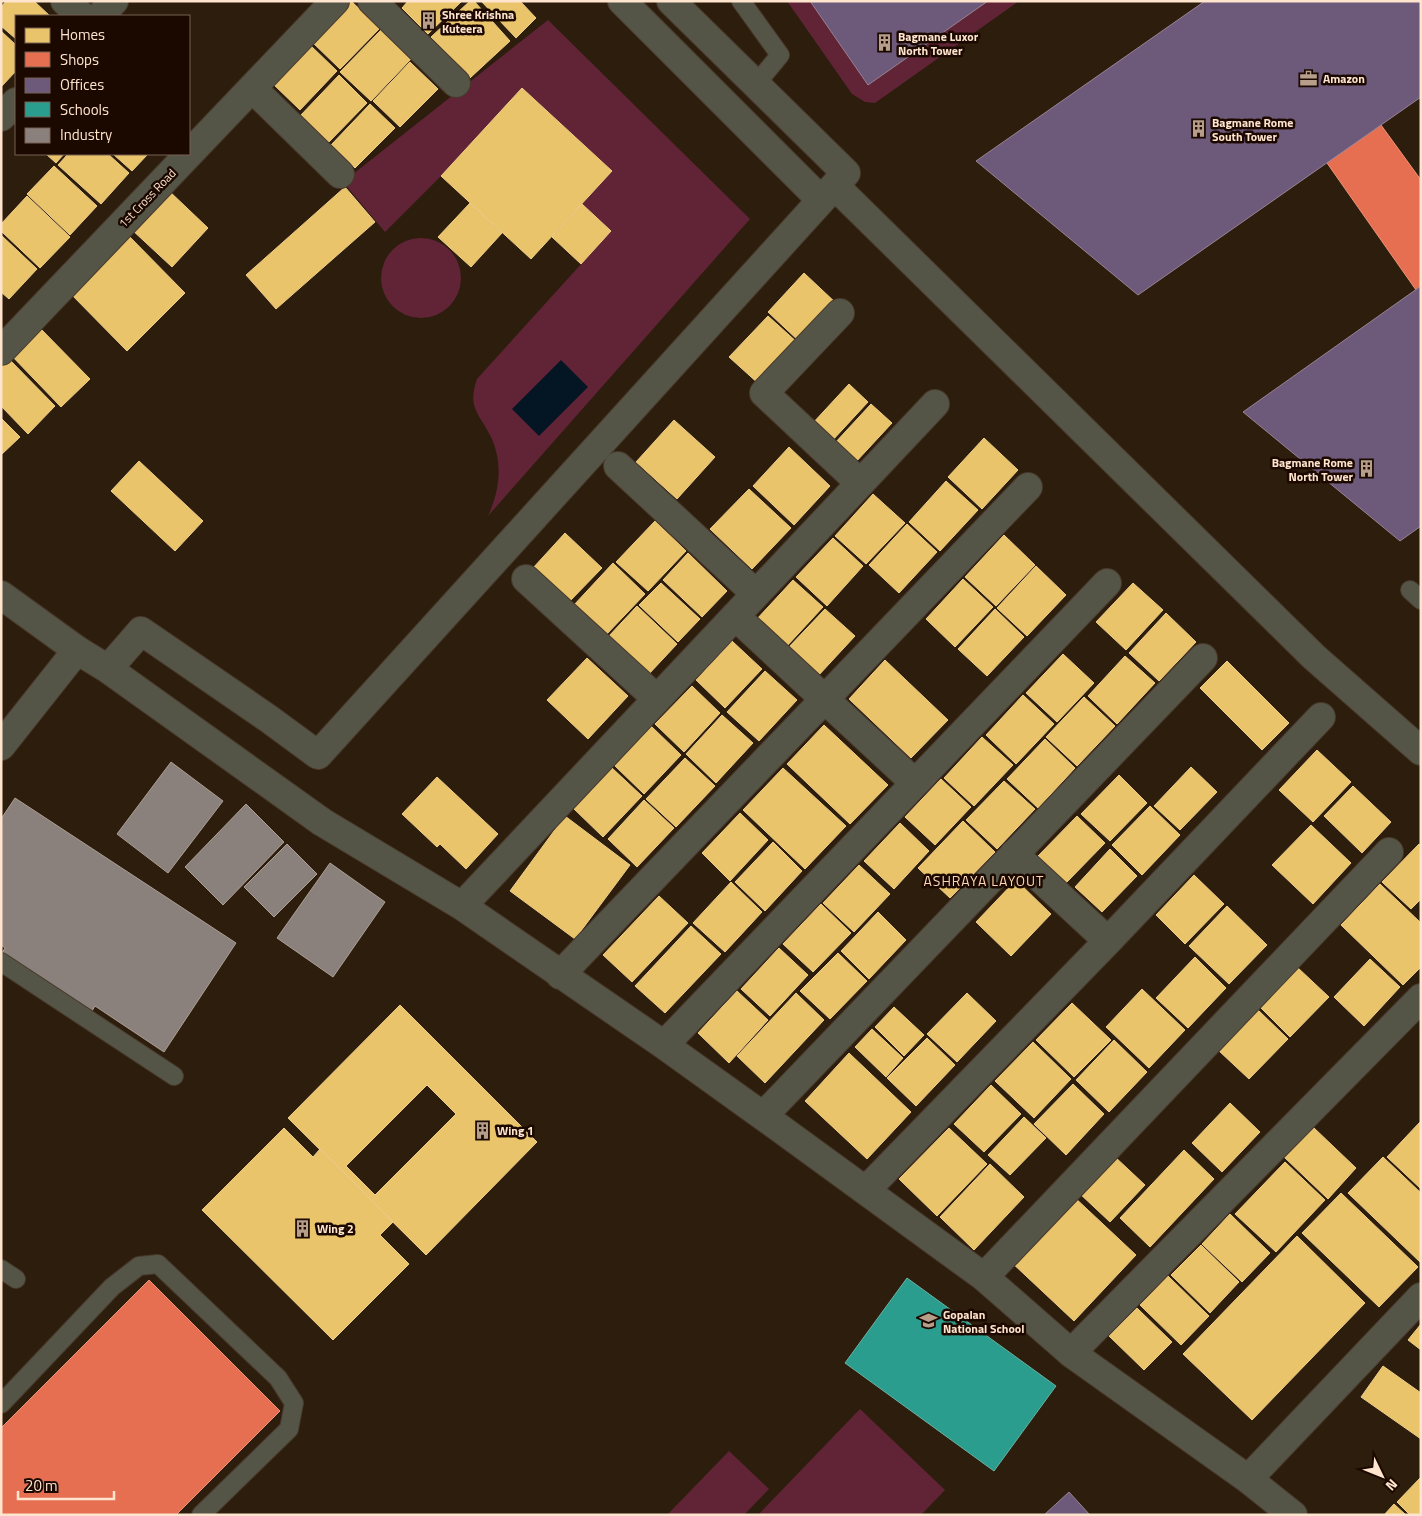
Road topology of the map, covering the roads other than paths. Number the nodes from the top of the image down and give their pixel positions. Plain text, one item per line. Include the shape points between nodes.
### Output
1 (65, 1) edge
2 (114, 1) edge
3 (335, 1) edge
4 (372, 1) edge
5 (622, 1) edge
6 (671, 1) edge
7 (741, 1) edge
8 (81, 15) edge
9 (101, 15) edge
10 (456, 84) dead end
11 (756, 84) junction
12 (252, 88) junction
13 (15, 103) edge
14 (1, 117) edge
15 (192, 146) edge
16 (184, 155) edge
17 (340, 174) dead end
18 (834, 187) junction
19 (840, 313) dead end
20 (1, 351) edge
21 (934, 404) dead end
22 (618, 466) dead end
23 (860, 483) junction
24 (1028, 487) dead end
25 (526, 579) dead end
26 (1107, 583) dead end
27 (756, 594) junction
28 (1, 595) edge
29 (735, 616) junction
30 (77, 650) junction
31 (1203, 658) dead end
32 (108, 669) junction
33 (658, 699) junction
34 (824, 699) junction
35 (1321, 717) dead end
36 (1, 746) edge
37 (1421, 751) edge
38 (915, 783) junction
39 (1389, 852) dead end
40 (1014, 854) junction
41 (462, 906) junction
42 (1108, 942) junction
43 (1, 962) edge
44 (560, 974) junction
45 (1421, 998) edge
46 (664, 1045) junction
47 (174, 1076) dead end
48 (763, 1116) junction
49 (866, 1190) junction
50 (1, 1269) edge
51 (984, 1277) junction
52 (16, 1279) dead end
53 (1421, 1297) edge
54 (1071, 1353) junction
55 (1, 1404) edge
56 (1248, 1479) junction
57 (202, 1515) edge
58 (1293, 1515) edge

1 - 8 street
2 - 9 street
3 - 12 street, 1st Cross Road
4 - 10 street
5 - 18 street
6 - 11 street
7 - 11 lane via 780,55
11 - 18 street
12 - 15 street, 1st Cross Road
12 - 17 street
13 - 14 street
16 - 20 street, 1st Cross Road
18 - 32 street via 318,755 141,631
18 - 37 street via 1314,657
19 - 23 street via 764,393
21 - 23 street
22 - 27 street
23 - 27 street
24 - 34 street
25 - 33 street
26 - 38 street
27 - 29 street
28 - 30 street
29 - 33 street
29 - 34 street
30 - 32 street
30 - 36 street
31 - 40 street
32 - 41 street via 322,822
33 - 41 street
34 - 38 street
34 - 44 street
35 - 42 street
38 - 46 street
39 - 51 street
40 - 42 street
40 - 48 street
41 - 44 street
42 - 49 street
43 - 47 lane
44 - 46 street
45 - 54 street
46 - 48 street
48 - 49 street
49 - 51 street
50 - 52 lane
51 - 54 street
53 - 56 street
54 - 56 street
55 - 57 lane via 112,1287 139,1266 158,1264 278,1378 294,1402 289,1429
56 - 58 street

